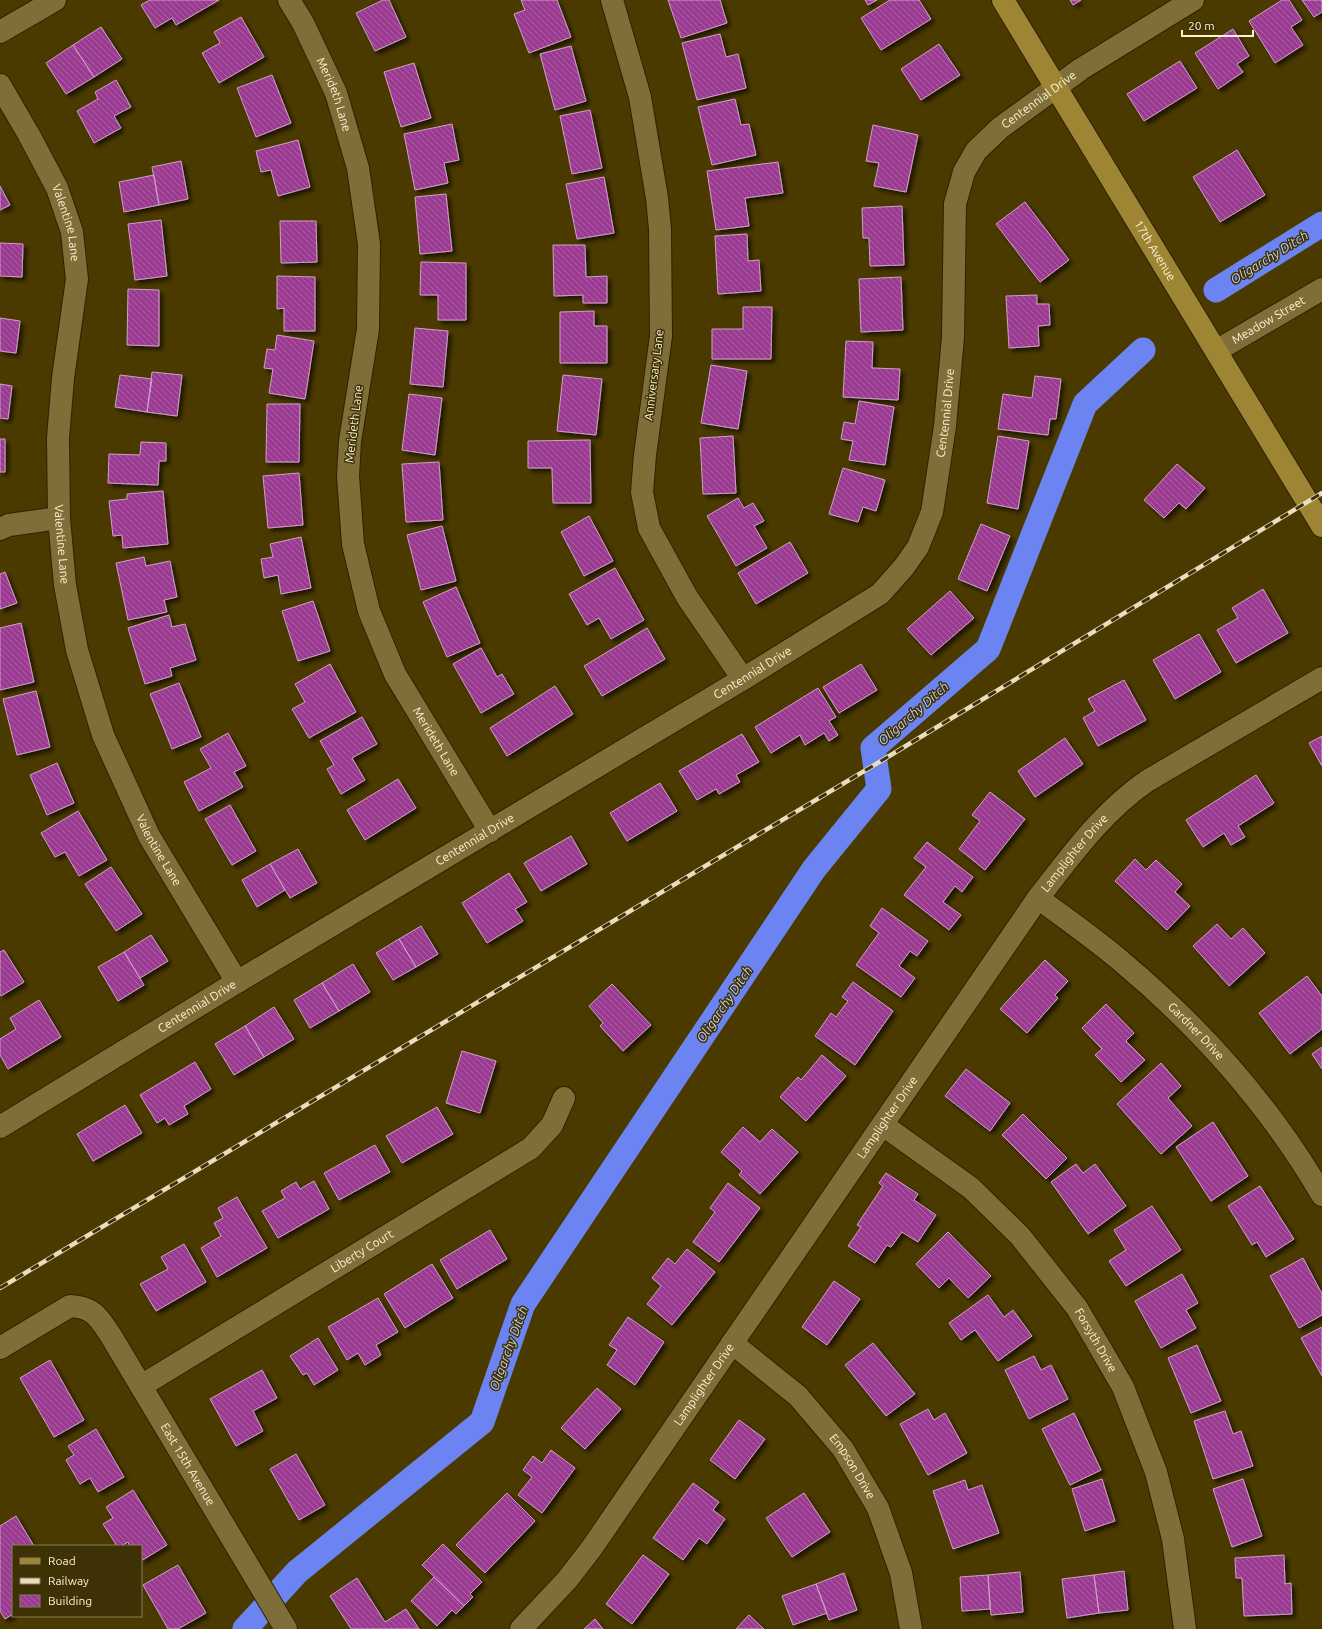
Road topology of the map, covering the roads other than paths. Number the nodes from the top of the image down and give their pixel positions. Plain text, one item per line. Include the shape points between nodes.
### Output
1 (55, 0) edge
2 (289, 0) edge
3 (612, 0) edge
4 (1003, 0) edge
5 (1193, 0) edge
6 (0, 32) edge
7 (0, 85) edge
8 (1056, 86) junction
9 (1322, 289) edge
10 (1216, 351) junction
11 (59, 518) junction
12 (1322, 526) edge
13 (0, 529) edge
14 (1322, 678) edge
15 (743, 679) junction
16 (490, 831) junction
17 (1038, 898) junction
18 (237, 982) junction
19 (564, 1098) dead end
20 (883, 1125) junction
21 (0, 1127) edge
22 (1322, 1195) edge
23 (732, 1343) junction
24 (0, 1348) edge
25 (141, 1386) junction
26 (281, 1621) edge
27 (521, 1629) edge
28 (911, 1629) edge
29 (1185, 1629) edge

1 - 6 street
2 - 16 street, Merideth Lane via 303,23 336,93 358,168 369,244 368,329 350,441 348,476 353,544 367,603 395,674
3 - 15 street, Anniversary Lane via 640,97 660,229 661,336 644,455 642,492 649,528 687,597
4 - 8 main road, 17th Avenue
5 - 8 street, Centennial Drive
7 - 11 street, Valentine Lane via 57,188 72,232 78,279 63,378 58,438
8 - 10 main road, 17th Avenue
8 - 15 street, Centennial Drive via 1000,128 976,151 959,187 956,204 953,337 945,426 932,512 918,546 904,567 880,594
9 - 10 street, Meadow Street
10 - 12 main road, 17th Avenue
11 - 13 street via 9,525
11 - 18 street, Valentine Lane via 65,585 77,650 103,735 149,836
14 - 17 street, Lamplighter Drive via 1127,794 1100,821
15 - 16 street, Centennial Drive
16 - 18 street, Centennial Drive
17 - 20 street, Lamplighter Drive
17 - 22 street, Gardner Drive via 1122,962 1200,1034 1254,1094 1302,1160
18 - 21 street, Centennial Drive
19 - 25 street, Liberty Court via 552,1126 531,1148
20 - 23 street, Lamplighter Drive
20 - 29 street, Forsyth Drive via 971,1188 1020,1236 1077,1308 1123,1387 1156,1472 1173,1539
23 - 27 street, Lamplighter Drive via 591,1549 567,1580
23 - 28 street, Empson Drive via 798,1396 843,1449 878,1508 901,1572
24 - 25 street, East 15th Avenue via 70,1306 82,1307 98,1316
25 - 26 street, East 15th Avenue

